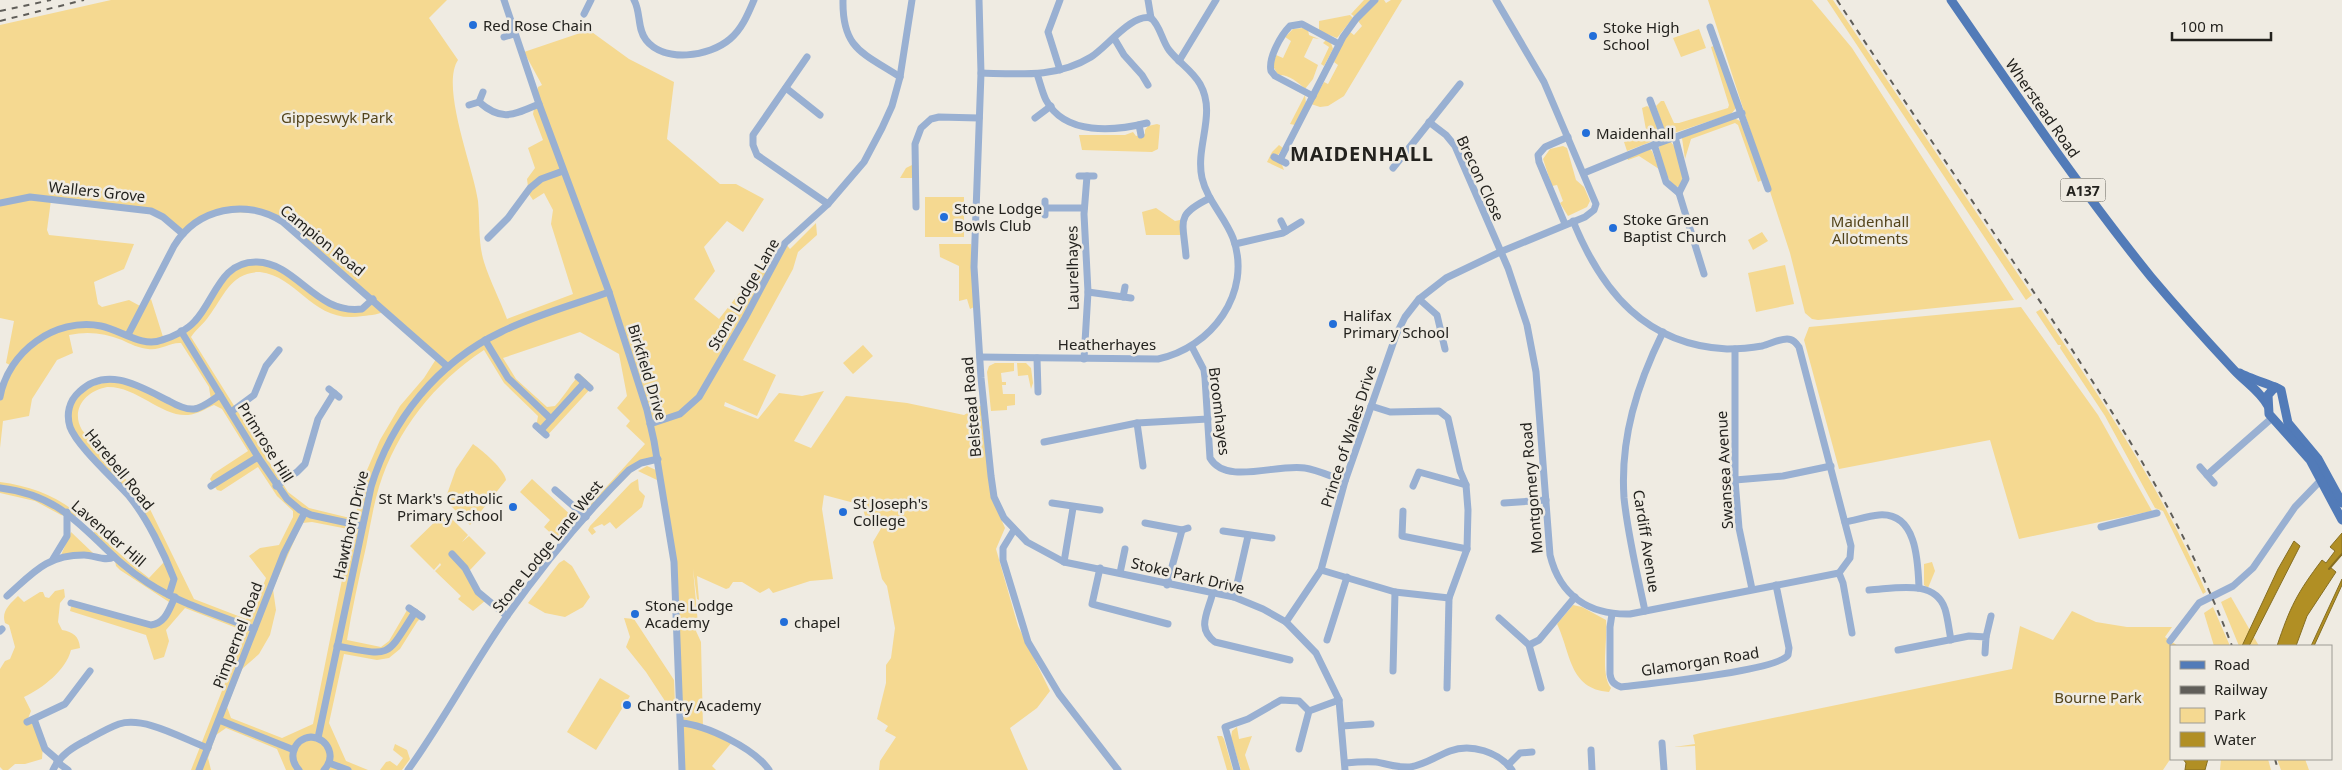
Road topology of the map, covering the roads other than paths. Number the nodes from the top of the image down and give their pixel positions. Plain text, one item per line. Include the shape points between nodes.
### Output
1 (504, 0) edge
2 (592, 0) edge
3 (634, 0) edge
4 (754, 0) edge
5 (843, 0) edge
6 (912, 0) edge
7 (979, 0) edge
8 (1060, 0) edge
9 (1148, 0) edge
10 (1216, 0) edge
11 (1376, 0) edge
12 (1496, 0) edge
13 (1951, 0) edge
14 (584, 14) dead end
15 (1151, 18) junction
16 (1710, 27) dead end
17 (514, 34) junction
18 (504, 37) dead end
19 (1114, 38) junction
20 (1339, 44) junction
21 (807, 57) dead end
22 (1179, 61) junction
23 (1060, 70) junction
24 (981, 72) junction
25 (1037, 74) junction
26 (900, 77) junction
27 (1460, 84) dead end
28 (1148, 86) dead end
29 (786, 88) junction
30 (483, 92) dead end
31 (1312, 96) junction
32 (1650, 100) dead end
33 (479, 102) junction
34 (539, 104) junction
35 (469, 105) dead end
36 (1050, 106) junction
37 (1742, 114) junction
38 (820, 115) dead end
39 (979, 118) junction
40 (1036, 118) dead end
41 (1429, 122) junction
42 (1148, 123) dead end
43 (1139, 125) junction
44 (1141, 135) dead end
45 (1568, 137) junction
46 (1675, 137) junction
47 (1665, 140) junction
48 (1654, 144) junction
49 (1280, 160) dead end
50 (1393, 168) dead end
51 (563, 171) junction
52 (1584, 173) junction
53 (1079, 176) dead end
54 (1768, 189) dead end
55 (1679, 193) junction
56 (1210, 198) junction
57 (0, 203) edge
58 (828, 204) junction
59 (916, 207) dead end
60 (1045, 208) dead end
61 (1084, 208) junction
62 (1281, 221) dead end
63 (1301, 222) dead end
64 (1573, 222) junction
65 (1565, 224) junction
66 (1286, 232) junction
67 (183, 234) junction
68 (488, 238) dead end
69 (1235, 244) junction
70 (1500, 252) junction
71 (1186, 256) dead end
72 (1704, 274) dead end
73 (1125, 287) dead end
74 (609, 292) junction
75 (1088, 292) junction
76 (1123, 297) junction
77 (1131, 298) dead end
78 (373, 299) junction
79 (1419, 299) junction
80 (181, 331) junction
81 (1662, 332) junction
82 (128, 335) junction
83 (485, 340) junction
84 (1192, 346) junction
85 (1445, 349) dead end
86 (1735, 349) junction
87 (279, 350) dead end
88 (980, 357) junction
89 (1037, 358) junction
90 (1084, 359) junction
91 (448, 367) junction
92 (2231, 367) junction
93 (584, 383) dead end
94 (2275, 386) junction
95 (1038, 392) dead end
96 (334, 393) dead end
97 (220, 395) junction
98 (0, 397) edge
99 (1371, 406) junction
100 (2268, 406) junction
101 (231, 412) junction
102 (2272, 418) junction
103 (551, 419) junction
104 (1208, 419) junction
105 (650, 424) junction
106 (1138, 424) junction
107 (541, 430) dead end
108 (1044, 442) dead end
109 (258, 457) junction
110 (658, 459) junction
111 (1143, 466) dead end
112 (1831, 466) junction
113 (2200, 467) dead end
114 (2207, 475) junction
115 (1735, 480) junction
116 (2321, 480) junction
117 (1345, 481) junction
118 (2214, 483) dead end
119 (1466, 485) junction
120 (211, 486) dead end
121 (276, 486) junction
122 (1413, 486) dead end
123 (0, 488) edge
124 (555, 490) dead end
125 (1546, 500) junction
126 (1504, 503) dead end
127 (2342, 503) edge
128 (1052, 504) dead end
129 (1073, 508) junction
130 (1100, 510) dead end
131 (1403, 511) dead end
132 (67, 512) junction
133 (305, 512) junction
134 (2157, 513) dead end
135 (586, 517) junction
136 (2342, 520) edge
137 (1845, 522) junction
138 (1145, 523) dead end
139 (362, 526) junction
140 (2101, 526) dead end
141 (1014, 530) junction
142 (1223, 531) dead end
143 (1248, 536) junction
144 (1272, 538) dead end
145 (1125, 549) dead end
146 (1467, 549) junction
147 (452, 554) dead end
148 (114, 556) junction
149 (53, 558) junction
150 (1064, 562) junction
151 (1100, 568) junction
152 (1321, 570) junction
153 (1120, 573) junction
154 (1839, 573) junction
155 (1347, 577) junction
156 (1167, 585) junction
157 (1776, 585) junction
158 (1919, 588) junction
159 (1752, 590) junction
160 (1869, 590) dead end
161 (1213, 592) junction
162 (1395, 592) junction
163 (7, 596) dead end
164 (172, 596) junction
165 (1234, 597) junction
166 (1575, 597) junction
167 (1449, 598) junction
168 (71, 603) dead end
169 (1644, 611) junction
170 (415, 612) dead end
171 (1612, 614) junction
172 (507, 616) junction
173 (1991, 616) dead end
174 (1499, 618) dead end
175 (1286, 622) junction
176 (1168, 624) dead end
177 (254, 629) junction
178 (1852, 633) dead end
179 (1986, 636) junction
180 (1327, 640) dead end
181 (1950, 640) junction
182 (2170, 641) dead end
183 (1529, 645) junction
184 (337, 646) junction
185 (1898, 650) dead end
186 (1985, 653) dead end
187 (1290, 660) dead end
188 (90, 671) dead end
189 (1393, 671) dead end
190 (1447, 688) dead end
191 (1541, 688) dead end
192 (1339, 700) junction
193 (1309, 711) junction
194 (219, 720) junction
195 (681, 723) junction
196 (1371, 724) dead end
197 (1342, 726) junction
198 (318, 738) junction
199 (1662, 743) dead end
200 (208, 748) junction
201 (1299, 749) dead end
202 (294, 750) junction
203 (1591, 750) dead end
204 (1532, 752) dead end
205 (58, 761) junction
206 (329, 763) junction
207 (1345, 766) edge
208 (1510, 767) edge
209 (53, 770) edge
210 (68, 770) edge
211 (199, 770) edge
212 (299, 770) edge
213 (324, 770) edge
214 (348, 770) edge
215 (408, 770) edge
216 (682, 770) edge
217 (769, 770) edge
218 (1118, 770) edge
219 (1237, 770) edge
220 (1592, 770) edge
221 (1664, 770) edge

1 - 17 street, Birkfield Drive
2 - 14 street
3 - 4 street via 642,34 649,44 667,54 688,55 715,48 731,38 745,20
5 - 26 street via 842,22 854,48
6 - 26 street, Stone Lodge Lane
7 - 24 street, Belstead Road
8 - 23 street via 1048,32
9 - 15 street
10 - 22 street
11 - 20 street
12 - 45 street via 1544,82
13 - 92 main road, Wherstead Road / A137 via 2093,203 2167,296
15 - 19 street via 1139,18
15 - 22 street, Heatherhayes via 1168,49
16 - 37 street
17 - 18 street
17 - 34 street, Birkfield Drive
19 - 23 street via 1092,56
19 - 28 street
20 - 31 street
20 - 31 street via 1300,24 1290,26 1284,35 1271,62 1271,71 1277,78
21 - 29 street
22 - 56 street, Heatherhayes via 1198,80 1206,98 1207,116 1200,160 1202,180
23 - 25 street
24 - 25 street
24 - 39 street, Belstead Road
25 - 36 street
26 - 58 street, Stone Lodge Lane via 882,128 864,162
27 - 41 street
29 - 38 street
29 - 58 street via 754,135 753,145 757,155
30 - 33 street
31 - 49 street
32 - 47 street
33 - 34 street via 504,116
33 - 35 street
34 - 51 street, Birkfield Drive
36 - 40 street
36 - 43 street via 1082,127
37 - 46 street
37 - 54 street
39 - 59 street via 939,117 926,122 921,128 915,144
39 - 88 street, Belstead Road via 974,267
41 - 50 street
41 - 70 street, Brecon Close via 1455,146
42 - 43 street
43 - 44 street
45 - 52 street
45 - 65 street via 1545,147 1538,155
46 - 47 street
46 - 55 street via 1686,179
47 - 48 street
48 - 52 street
48 - 55 street via 1666,182
51 - 68 street via 541,179 530,188
51 - 74 street, Birkfield Drive
52 - 64 street, Prince of Wales Drive via 1596,204 1590,214
53 - 61 street, Laurelhayes via 1091,176
55 - 72 street
56 - 69 street, Heatherhayes
56 - 71 street via 1185,214
57 - 67 street, Wallers Grove via 30,197 151,211
58 - 105 street, Stone Lodge Lane via 785,243 698,397 680,414
60 - 61 street
61 - 75 street, Laurelhayes
62 - 66 street
63 - 66 street
64 - 65 street, Prince of Wales Drive
64 - 81 street via 1606,286 1630,311
65 - 70 street, Prince of Wales Drive
66 - 69 street
67 - 78 street, Campion Road via 205,217 222,210 246,208 267,213 289,226
67 - 82 street, Campion Road
69 - 84 street, Heatherhayes via 1237,272 1229,305 1214,328
70 - 79 street, Prince of Wales Drive via 1446,278
70 - 125 street, Montgomery Road via 1527,324 1536,372
73 - 76 street
74 - 83 street, Hawthorn Drive via 513,326
74 - 105 street, Birkfield Drive
75 - 76 street
75 - 90 street, Laurelhayes
76 - 77 street
78 - 80 street via 362,308 335,306 276,267 248,263 234,268 225,276 195,321
78 - 91 street, Campion Road
79 - 85 street via 1437,315
79 - 99 street, Prince of Wales Drive via 1396,335
80 - 82 street via 153,342
80 - 97 street, Primrose Hill
81 - 86 street via 1702,346
81 - 169 street, Cardiff Avenue via 1635,397 1625,453 1626,512
82 - 98 street via 92,325 52,332 20,355
83 - 91 street, Hawthorn Drive
83 - 103 street via 511,382
84 - 90 street, Heatherhayes via 1152,360
84 - 104 street, Broomhayes via 1204,370
86 - 112 street via 1787,339 1794,341 1804,360
86 - 115 street, Swansea Avenue
87 - 101 street via 266,366 254,396
88 - 89 street, Heatherhayes
88 - 141 street, Belstead Road via 994,496 1004,518
89 - 90 street, Heatherhayes
89 - 95 street, Heatherhayes
91 - 139 street, Hawthorn Drive via 412,405 386,445 375,473
92 - 94 main road, Wherstead Road / A137 via 2257,382
92 - 100 main road, Wherstead Road / A137
93 - 103 street
94 - 100 main road via 2268,395
94 - 127 main road via 2284,396 2288,423 2318,458
96 - 121 street via 316,424 305,464
97 - 101 street, Primrose Hill
97 - 164 street, Harebell Road via 199,408 188,409 126,381 110,378 95,381 82,389 69,408 74,433 142,516 173,576
99 - 117 street, Prince of Wales Drive
99 - 119 street via 1390,412 1439,411 1448,418
100 - 102 main road, Wherstead Road / A137
101 - 109 street, Primrose Hill
102 - 114 street
102 - 116 main road, Wherstead Road / A137 via 2301,448
103 - 107 street
104 - 106 street
104 - 117 street, Broomhayes via 1210,458 1221,470 1304,468
105 - 110 street, Birkfield Drive
106 - 108 street
106 - 111 street
109 - 120 street
109 - 121 street, Primrose Hill
110 - 135 street, Stone Lodge Lane West via 632,468
110 - 195 street, Birkfield Drive via 674,562
112 - 115 street via 1783,476
112 - 137 street
113 - 114 street
114 - 118 street
115 - 159 street, Swansea Avenue via 1739,528
116 - 136 main road, Wherstead Road / A137
116 - 182 street via 2295,507 2253,568 2233,586 2199,603
117 - 152 street, Prince of Wales Drive
119 - 122 street via 1419,472
119 - 146 street
121 - 133 street, Primrose Hill
123 - 132 street, Lavender Hill via 37,496
124 - 135 street
125 - 126 street
125 - 166 street, Montgomery Road via 1553,567 1565,589
128 - 129 street
129 - 130 street
129 - 150 street
131 - 146 street via 1402,536
132 - 148 street, Lavender Hill
132 - 149 street via 67,536
133 - 139 street, Primrose Hill
133 - 177 street, Pimpernel Road via 284,553
134 - 140 street
135 - 172 street, Stone Lodge Lane West
137 - 154 street via 1851,546 1850,558
137 - 158 street via 1880,515 1892,516 1904,524 1912,535
138 - 156 street via 1185,529
139 - 184 street, Hawthorn Drive
141 - 150 street, Stoke Park Drive via 1027,542
141 - 218 street via 1002,548 1003,560 1028,642 1059,694
142 - 143 street
143 - 144 street
143 - 165 street
145 - 153 street
146 - 167 street
147 - 172 street via 465,568 478,592
148 - 149 street via 106,559 81,555
148 - 164 street, Lavender Hill via 146,582
149 - 163 street
150 - 151 street, Stoke Park Drive
151 - 153 street, Stoke Park Drive
151 - 176 street via 1092,604
152 - 155 street
152 - 175 street, Prince of Wales Drive
153 - 156 street, Stoke Park Drive
154 - 157 street, Montgomery Road
154 - 178 street
155 - 162 street
155 - 180 street
156 - 161 street, Stoke Park Drive
157 - 159 street, Montgomery Road
157 - 171 street, Glamorgan Road via 1788,655 1780,662 1724,673 1616,685 1610,674
158 - 160 street
158 - 181 street via 1925,588 1945,608
159 - 169 street, Montgomery Road
161 - 165 street, Stoke Park Drive
161 - 187 street via 1204,627 1206,635 1215,642
162 - 167 street
162 - 189 street
164 - 168 street via 162,621 149,625
164 - 177 street, Lavender Hill
165 - 175 street, Stoke Park Drive
166 - 171 street, Montgomery Road via 1596,610
166 - 183 street via 1539,640
167 - 190 street
169 - 171 street, Montgomery Road
170 - 184 street via 393,646 385,652
172 - 215 street, Stone Lodge Lane West
173 - 179 street
174 - 183 street
175 - 192 street, Stoke Park Drive via 1316,653
177 - 194 street, Pimpernel Road
179 - 181 street
179 - 186 street
181 - 185 street
183 - 191 street
184 - 198 street, Hawthorn Drive
188 - 205 street via 65,704 31,720 45,749
192 - 193 street
192 - 197 street, Stoke Park Drive
193 - 201 street
193 - 219 street via 1299,701 1281,700 1248,719 1225,727
194 - 200 street, Pimpernel Road
194 - 202 street
195 - 216 street, Birkfield Drive
195 - 217 street via 699,726 733,741
196 - 197 street
197 - 207 street, Stoke Park Drive
198 - 202 street via 305,738
198 - 206 street via 328,746
199 - 221 street
200 - 205 street via 147,724 129,722 83,742
200 - 211 street, Pimpernel Road
202 - 212 street via 293,760
203 - 220 street
204 - 208 street via 1520,753
205 - 209 street
205 - 210 street
206 - 213 street
206 - 214 street
207 - 208 street via 1370,762 1394,767 1413,766 1453,750 1469,749 1485,751

